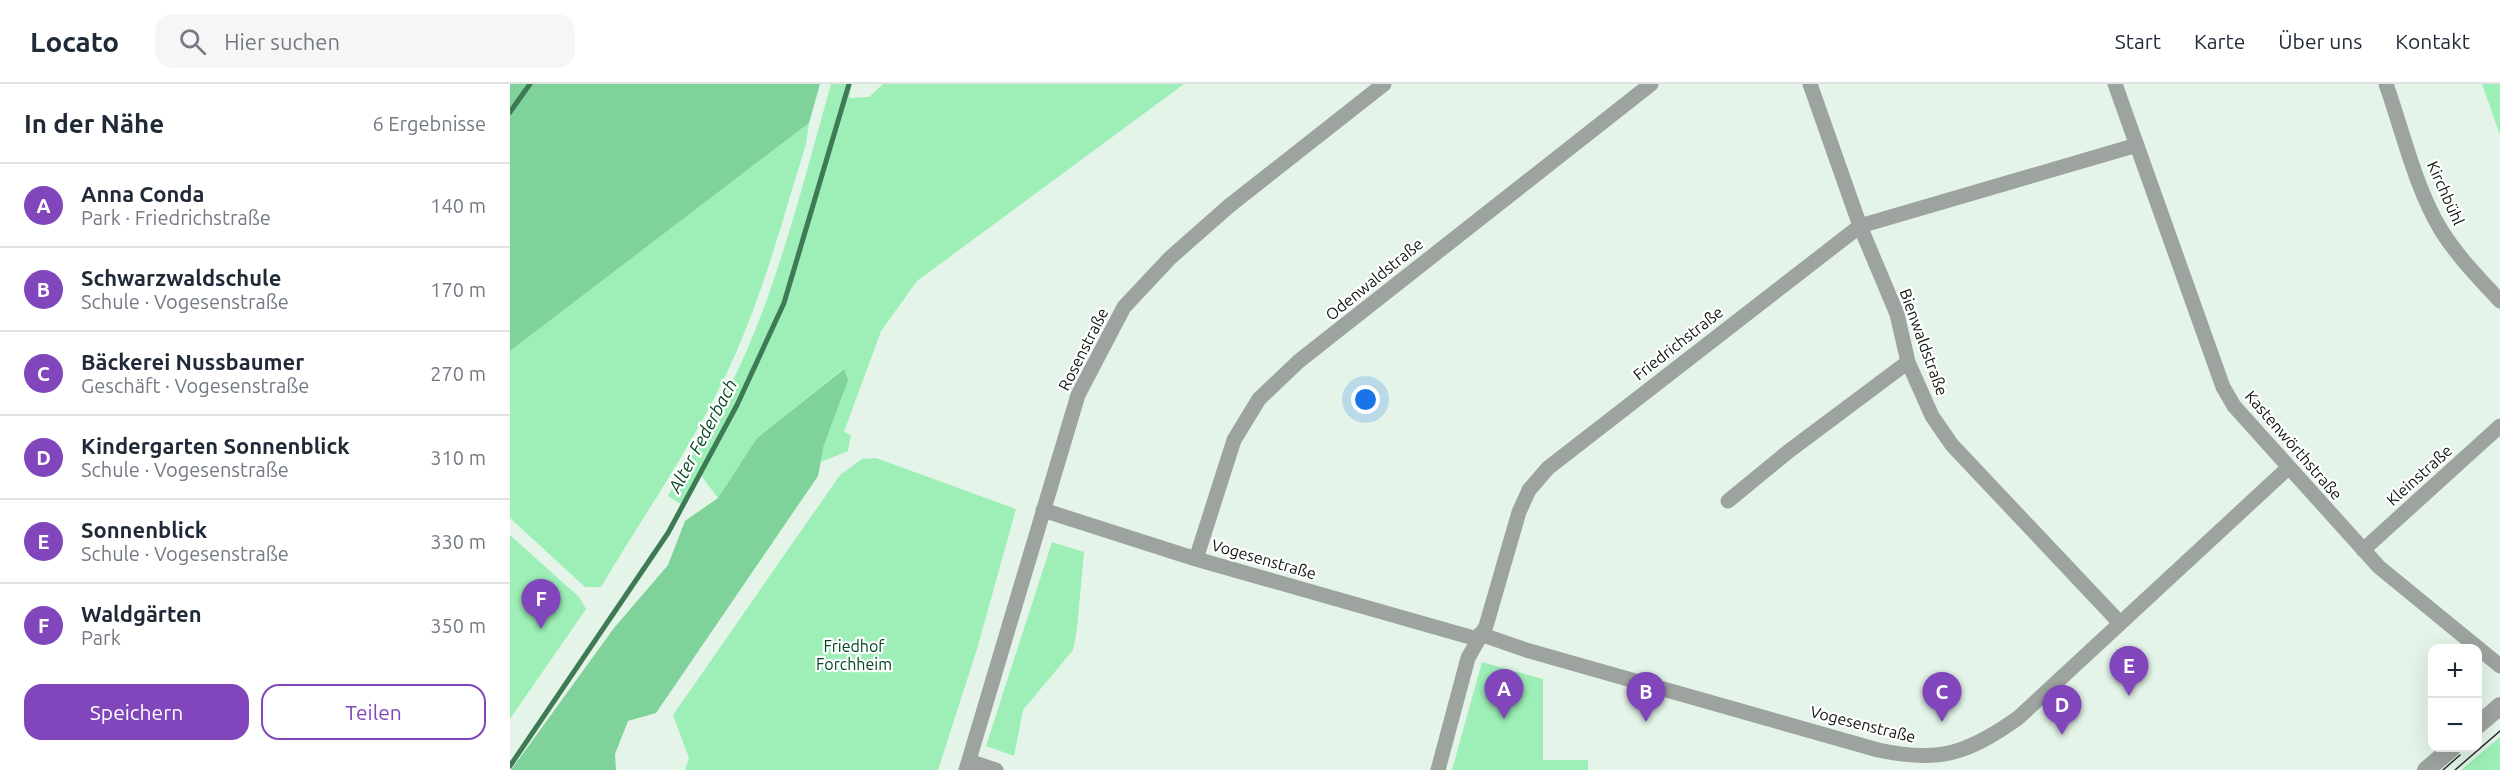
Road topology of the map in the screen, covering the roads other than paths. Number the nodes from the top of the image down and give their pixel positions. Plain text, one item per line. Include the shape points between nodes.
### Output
1 (1384, 84) edge
2 (1651, 84) edge
3 (1810, 84) edge
4 (2115, 84) edge
5 (2386, 84) edge
6 (2137, 145) junction
7 (1860, 226) junction
8 (2500, 301) edge
9 (1908, 362) junction
10 (2500, 426) edge
11 (2288, 468) junction
12 (1728, 501) dead end
13 (1043, 510) junction
14 (2363, 550) junction
15 (1196, 559) junction
16 (2120, 623) junction
17 (1478, 637) junction
18 (2500, 666) edge
19 (2500, 706) edge
20 (2482, 722) edge
21 (2446, 752) edge
22 (968, 766) edge
23 (996, 770) edge
24 (1438, 770) edge
25 (2426, 770) edge

1 - 13 street, Rosenstraße via 1229,206 1170,258 1124,307 1078,395
2 - 15 street, Odenwaldstraße via 1299,362 1259,399 1234,440
3 - 7 street, Bienwaldstraße
4 - 6 street, Kastenwörthstraße
5 - 8 street, Kirchbühl via 2440,229
6 - 7 street, Friedrichstraße
6 - 11 street, Kastenwörthstraße via 2223,387 2234,406
7 - 9 street, Bienwaldstraße via 1897,314
7 - 17 street, Friedrichstraße via 1537,478 1519,512 1486,626
9 - 12 street
9 - 16 street, Bienwaldstraße via 1932,416 1953,445
10 - 14 street, Kleinstraße
11 - 14 street, Kastenwörthstraße
11 - 16 street, Vogesenstraße
13 - 15 street, Vogesenstraße
13 - 22 street, Rosenstraße
14 - 18 street, Kastenwörthstraße
15 - 17 street, Vogesenstraße
16 - 17 street, Vogesenstraße via 1998,732 1961,750 1922,757 1869,747
17 - 24 street, Friedrichstraße via 1468,658
19 - 20 street
21 - 25 street
22 - 23 street

